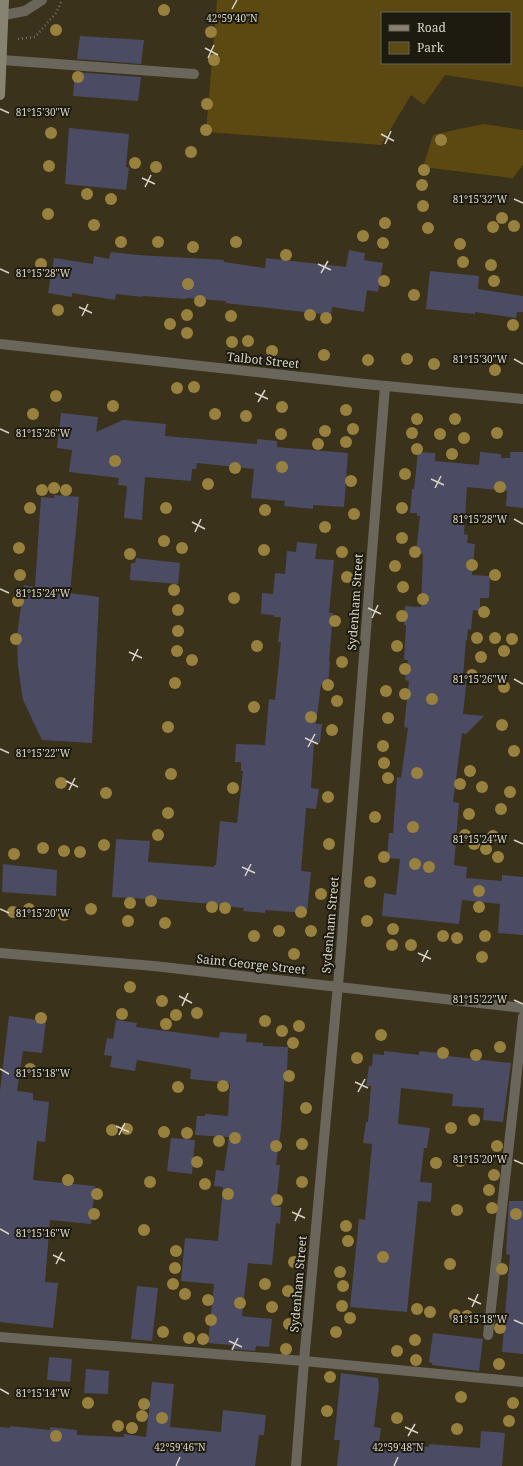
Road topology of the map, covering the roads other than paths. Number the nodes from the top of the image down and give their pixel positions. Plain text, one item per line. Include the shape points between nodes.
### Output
1 (4, 0) edge
2 (42, 0) edge
3 (4, 15) junction
4 (2, 60) junction
5 (194, 74) dead end
6 (0, 95) edge
7 (0, 344) edge
8 (385, 386) junction
9 (523, 400) edge
10 (0, 953) edge
11 (338, 986) junction
12 (523, 1008) edge
13 (523, 1017) edge
14 (488, 1335) dead end
15 (0, 1337) edge
16 (304, 1361) junction
17 (523, 1382) edge
18 (296, 1466) edge

1 - 3 main road
2 - 3 street via 25,11
3 - 4 main road
4 - 5 street
4 - 6 main road
7 - 8 street, Talbot Street
8 - 9 street, Talbot Street
8 - 11 street, Sydenham Street
10 - 11 street, Saint George Street via 154,966
11 - 12 street, Saint George Street
11 - 16 street, Sydenham Street
13 - 14 street
15 - 16 street
16 - 17 street
16 - 18 street, Sydenham Street

